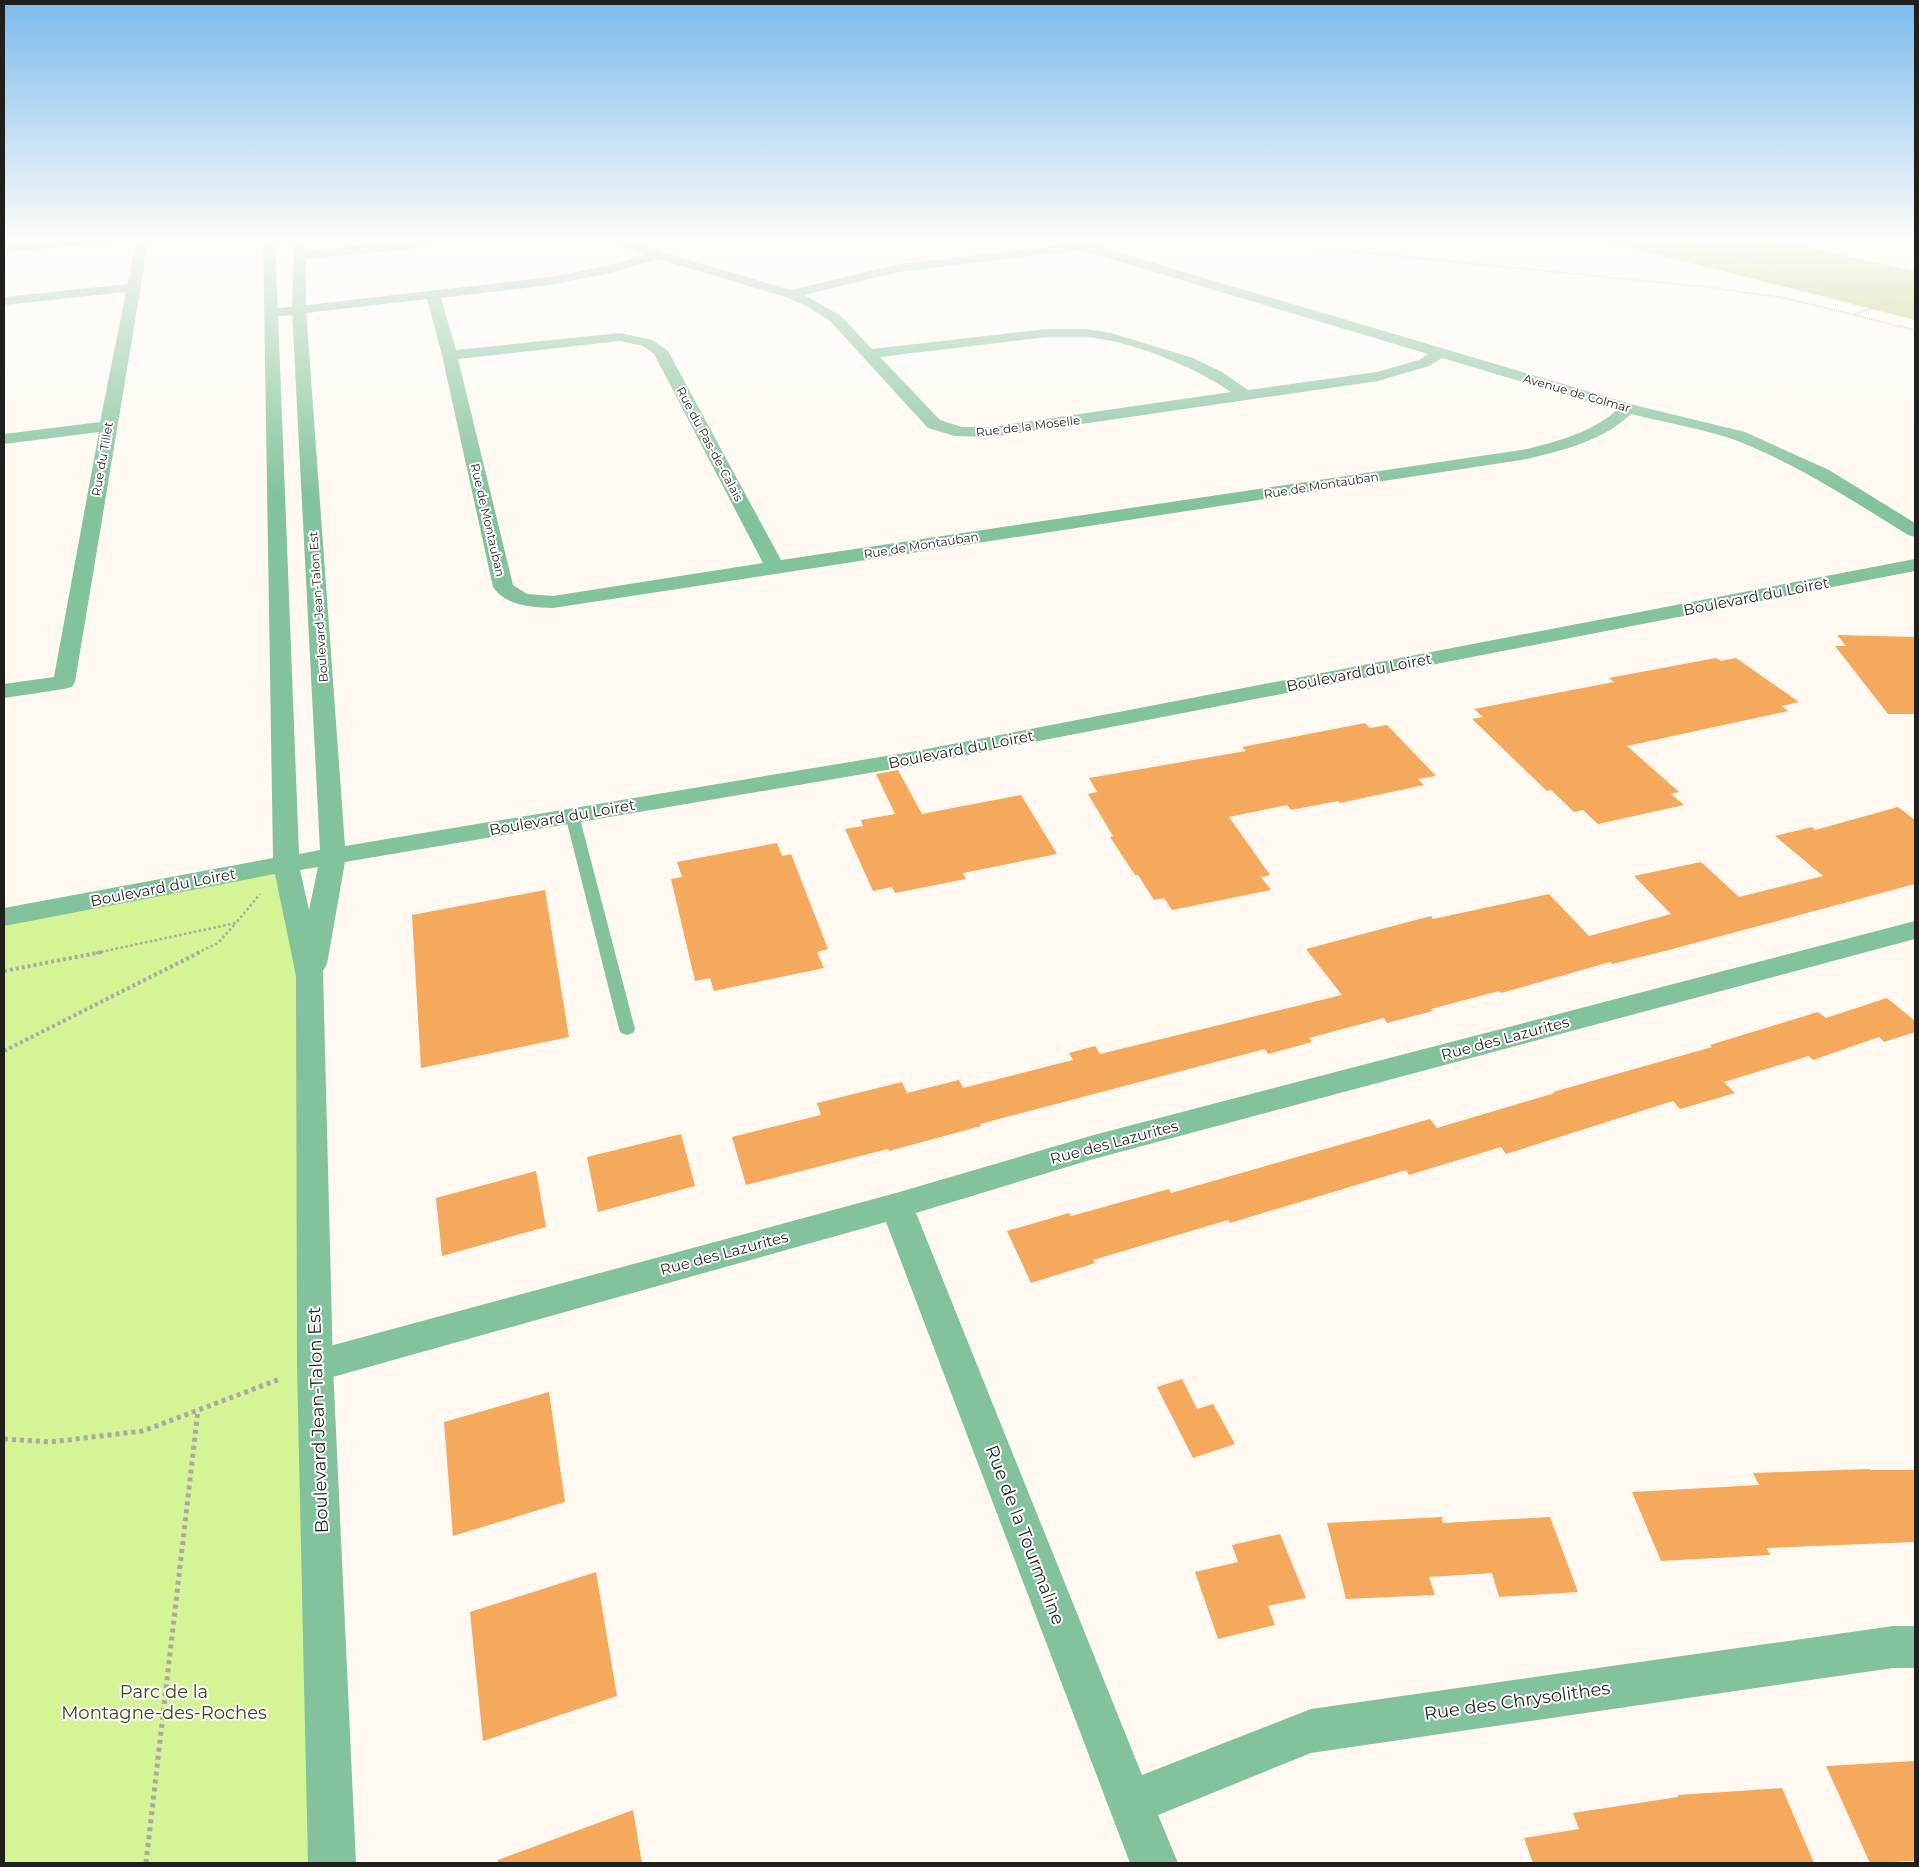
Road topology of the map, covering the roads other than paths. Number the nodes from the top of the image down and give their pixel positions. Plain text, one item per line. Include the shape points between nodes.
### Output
1 (127, 324) edge
2 (272, 324) edge
3 (300, 324) edge
4 (441, 324) edge
5 (841, 324) edge
6 (1342, 324) edge
7 (1440, 353) junction
8 (869, 354) junction
9 (450, 355) junction
10 (1246, 396) junction
11 (1628, 408) junction
12 (108, 426) junction
13 (4, 439) edge
14 (1915, 531) edge
15 (1915, 565) edge
16 (774, 567) junction
17 (4, 691) edge
18 (572, 815) junction
19 (333, 856) junction
20 (286, 864) junction
21 (4, 918) edge
22 (1915, 930) edge
23 (310, 976) junction
24 (627, 1029) dead end
25 (896, 1206) junction
26 (315, 1366) junction
27 (1915, 1647) edge
28 (1130, 1803) junction
29 (332, 1863) edge
30 (1154, 1863) edge

1 - 12 street, Rue du Tillet
2 - 20 street, Boulevard Jean-Talon Est
3 - 19 street, Boulevard Jean-Talon Est
4 - 9 street, Rue de Montauban
5 - 8 street, Rue de la Moselle
6 - 7 street, Avenue de Colmar
7 - 10 street, Rue de la Moselle via 1424,363 1378,376
7 - 11 street, Avenue de Colmar
8 - 10 street via 1047,333 1086,333 1146,346 1188,361 1217,375
8 - 10 street, Rue de la Moselle via 934,424 954,432 991,432
9 - 16 street, Rue du Pas-de-Calais via 620,337 648,343 660,350
9 - 16 street, Rue de Montauban via 503,587 511,596 553,602
11 - 14 street, Avenue de Colmar via 1739,436 1781,454 1823,474
11 - 16 street, Rue de Montauban via 1616,421 1599,430 1566,444 1527,454
12 - 13 street
12 - 17 street, Rue du Tillet via 64,682
15 - 18 street, Boulevard du Loiret via 926,756
18 - 19 street, Boulevard du Loiret
18 - 24 lane
19 - 20 street, Boulevard du Loiret
19 - 23 street, Boulevard Jean-Talon Est
20 - 21 street, Boulevard du Loiret
20 - 23 street, Boulevard Jean-Talon Est
22 - 25 street, Rue des Lazurites via 1090,1148
23 - 26 street, Boulevard Jean-Talon Est
25 - 26 street, Rue des Lazurites
25 - 28 street, Rue de la Tourmaline
26 - 29 street, Boulevard Jean-Talon Est
27 - 28 street, Rue des Chrysolithes via 1893,1647 1310,1731
28 - 30 street, Rue de la Tourmaline

